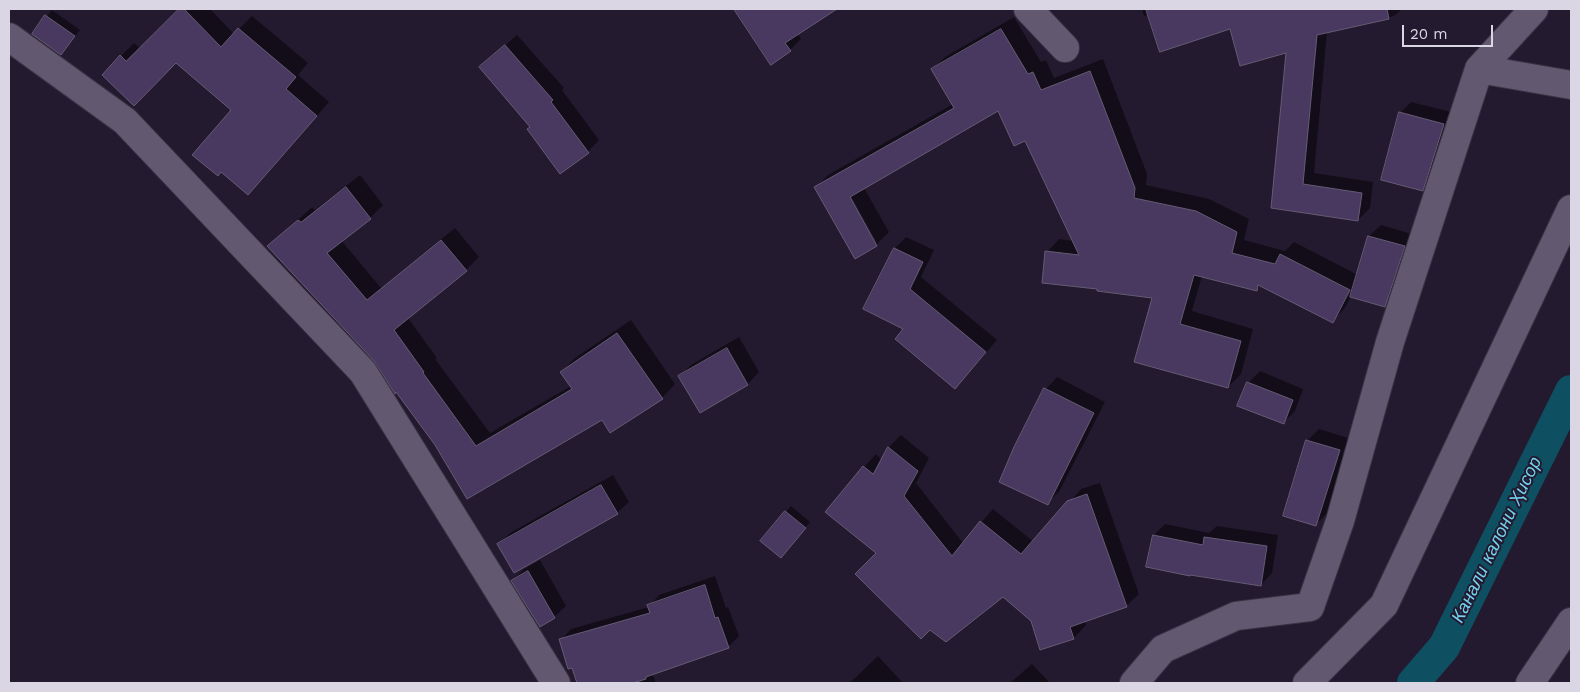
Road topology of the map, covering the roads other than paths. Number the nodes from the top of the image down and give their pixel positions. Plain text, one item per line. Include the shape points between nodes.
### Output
1 (1028, 9) edge
2 (1534, 9) edge
3 (9, 38) edge
4 (1065, 48) dead end
5 (1479, 69) junction
6 (1571, 85) edge
7 (1571, 209) edge
8 (1571, 622) edge
9 (556, 683) edge
10 (1134, 683) edge
11 (1307, 683) edge
12 (1530, 683) edge

1 - 4 street
2 - 5 street
3 - 9 street via 125,121 363,372
5 - 6 street
5 - 10 street via 1390,342 1340,521 1310,606 1236,616 1163,648
7 - 11 street via 1384,605
8 - 12 street

